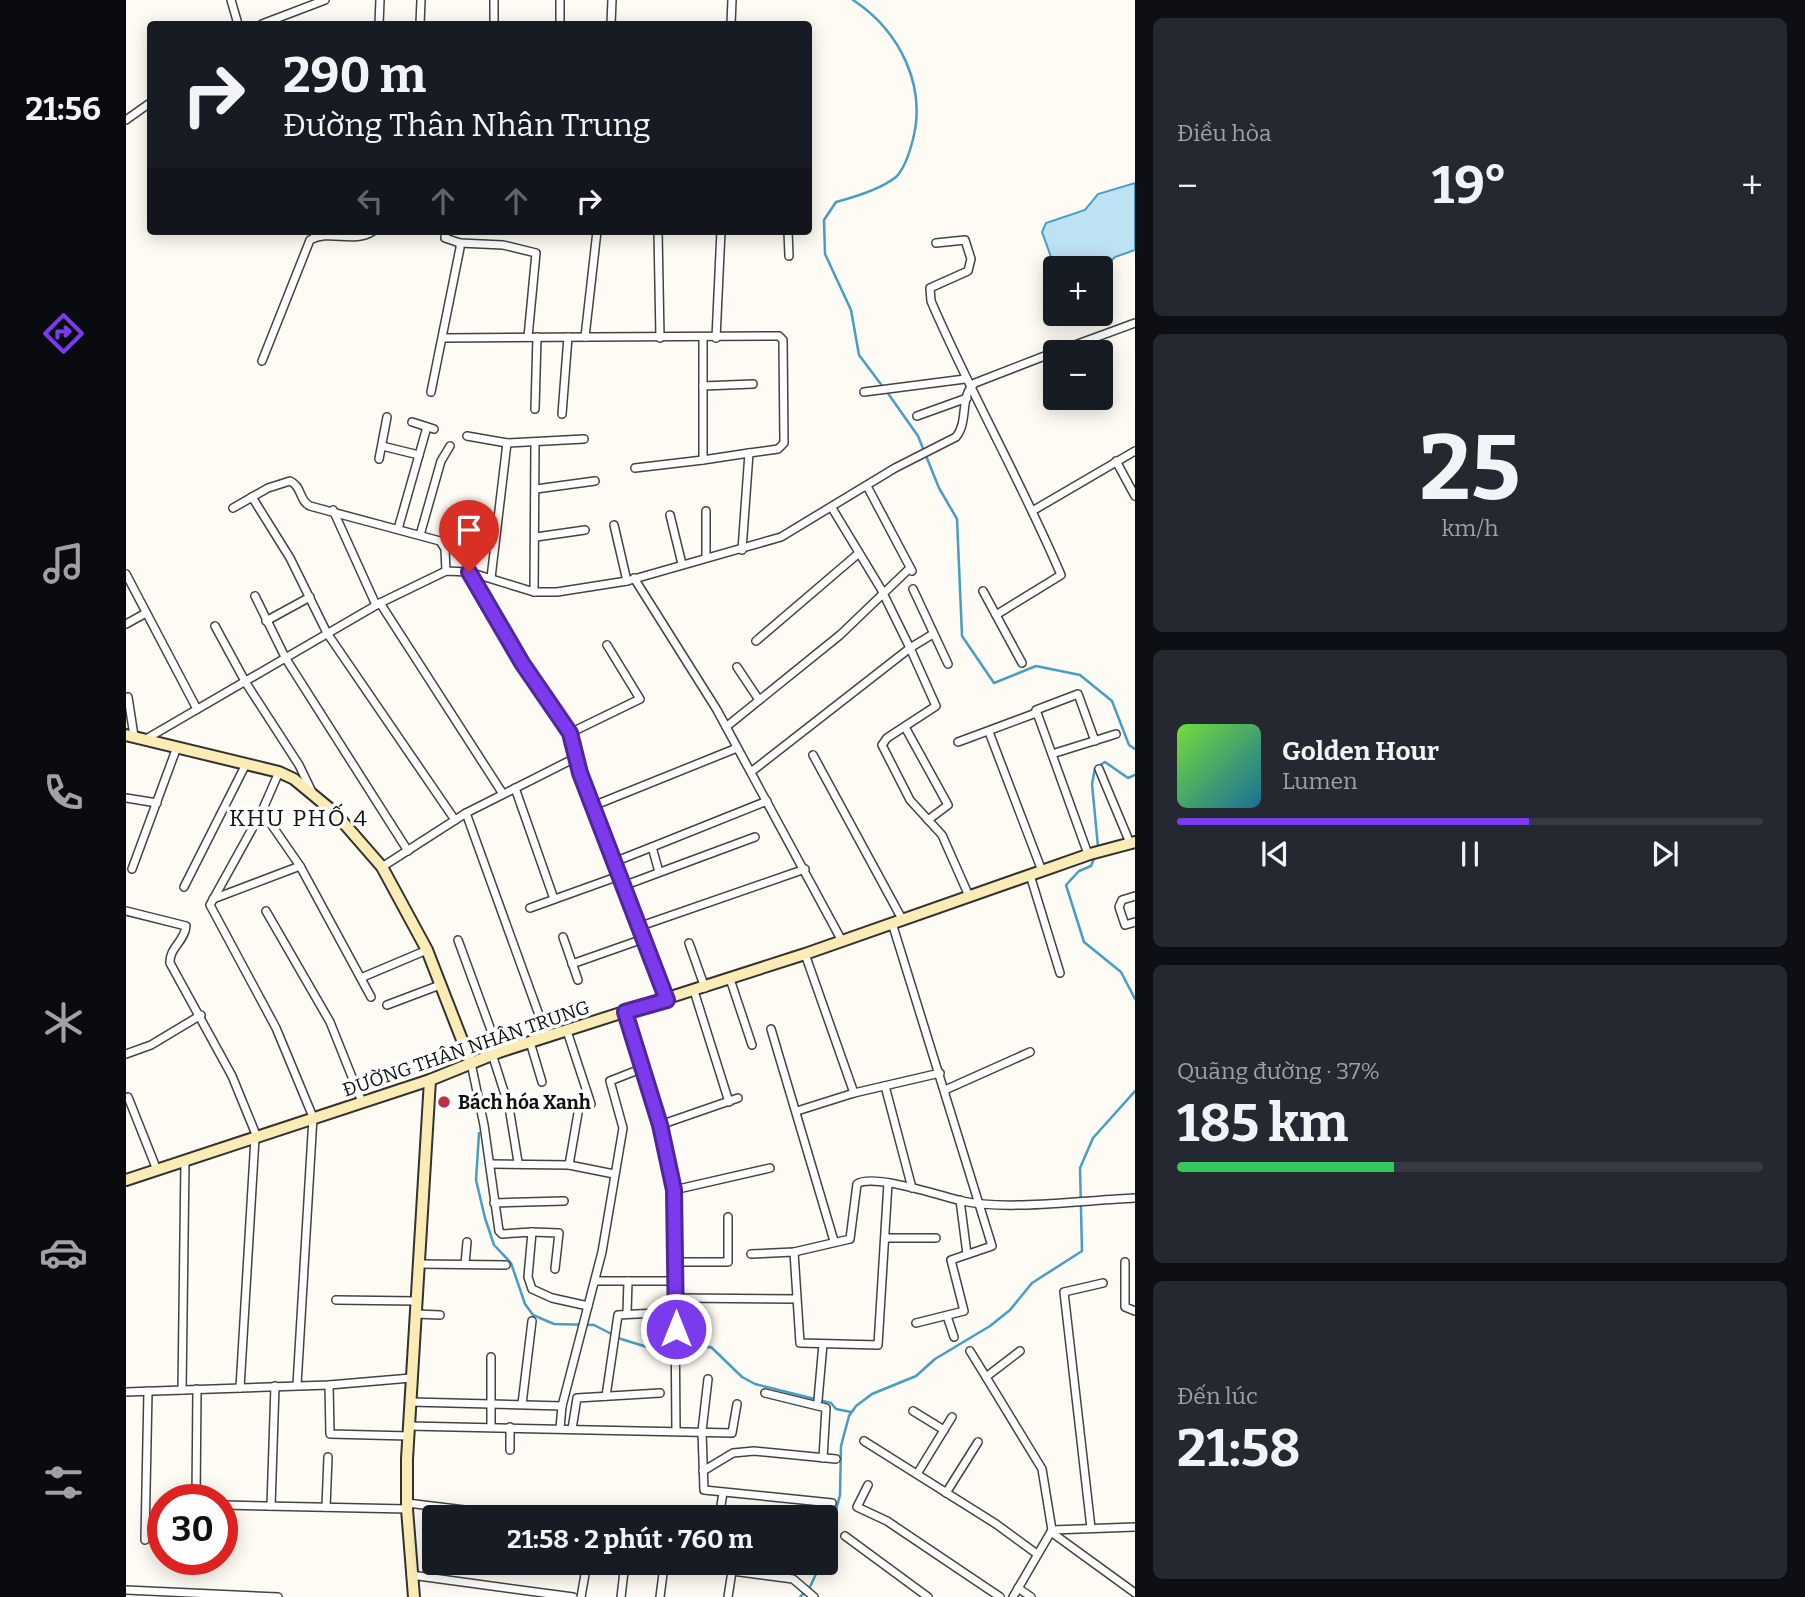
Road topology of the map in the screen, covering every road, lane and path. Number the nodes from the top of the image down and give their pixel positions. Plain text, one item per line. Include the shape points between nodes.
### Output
1 (231, 0) edge
2 (325, 0) edge
3 (380, 0) edge
4 (421, 0) edge
5 (494, 0) edge
6 (560, 0) edge
7 (612, 0) edge
8 (732, 0) edge
9 (237, 21) edge
10 (270, 21) edge
11 (379, 21) edge
12 (420, 21) edge
13 (494, 21) edge
14 (560, 21) edge
15 (611, 21) edge
16 (731, 21) edge
17 (147, 105) edge
18 (126, 120) edge
19 (366, 235) edge
20 (447, 235) edge
21 (597, 235) edge
22 (658, 235) edge
23 (721, 235) edge
24 (788, 235) edge
25 (460, 243) junction
26 (936, 243) dead end
27 (789, 256) dead end
28 (1135, 323) edge
29 (533, 337) junction
30 (568, 337) junction
31 (585, 337) junction
32 (444, 338) junction
33 (660, 338) junction
34 (703, 338) junction
35 (716, 338) junction
36 (1089, 340) edge
37 (1043, 357) edge
38 (262, 360) dead end
39 (965, 379) junction
40 (752, 384) dead end
41 (703, 386) junction
42 (970, 387) junction
43 (431, 392) dead end
44 (864, 393) dead end
45 (967, 398) junction
46 (535, 409) dead end
47 (562, 414) dead end
48 (918, 416) dead end
49 (387, 417) dead end
50 (412, 422) dead end
51 (467, 436) dead end
52 (584, 439) dead end
53 (507, 443) junction
54 (535, 444) junction
55 (382, 446) junction
56 (450, 446) dead end
57 (1135, 451) edge
58 (749, 453) junction
59 (419, 455) junction
60 (379, 459) dead end
61 (704, 460) junction
62 (1115, 461) junction
63 (635, 468) dead end
64 (594, 481) dead end
65 (867, 486) junction
66 (536, 489) junction
67 (1135, 496) edge
68 (253, 497) junction
69 (233, 508) dead end
70 (832, 508) junction
71 (334, 510) junction
72 (1034, 510) junction
73 (706, 511) dead end
74 (670, 516) dead end
75 (614, 524) dead end
76 (398, 529) junction
77 (585, 530) dead end
78 (420, 535) junction
79 (536, 537) junction
80 (742, 550) junction
81 (859, 553) junction
82 (706, 558) junction
83 (682, 564) junction
84 (446, 571) junction
85 (469, 572) junction
86 (126, 574) edge
87 (491, 579) junction
88 (630, 580) junction
89 (913, 589) dead end
90 (983, 591) dead end
91 (534, 592) junction
92 (882, 592) junction
93 (255, 596) dead end
94 (310, 597) junction
95 (378, 604) junction
96 (146, 612) junction
97 (996, 615) junction
98 (266, 621) junction
99 (126, 624) edge
100 (215, 626) dead end
101 (327, 632) junction
102 (933, 634) junction
103 (756, 641) dead end
104 (607, 645) dead end
105 (910, 648) junction
106 (286, 659) junction
107 (1022, 663) dead end
108 (948, 664) dead end
109 (737, 667) dead end
110 (246, 683) junction
111 (128, 697) dead end
112 (759, 701) junction
113 (197, 709) junction
114 (1036, 713) junction
115 (726, 727) junction
116 (905, 727) junction
117 (989, 732) junction
118 (570, 733) junction
119 (1116, 734) dead end
120 (135, 737) edge
121 (1095, 741) junction
122 (958, 742) dead end
123 (177, 747) junction
124 (737, 748) junction
125 (1052, 754) junction
126 (813, 755) dead end
127 (578, 757) junction
128 (246, 764) junction
129 (1099, 769) dead end
130 (279, 772) junction
131 (751, 772) junction
132 (515, 788) junction
133 (312, 792) junction
134 (503, 794) junction
135 (126, 797) edge
136 (767, 801) junction
137 (157, 803) junction
138 (593, 806) junction
139 (262, 811) junction
140 (466, 813) junction
141 (455, 820) junction
142 (928, 820) junction
143 (755, 836) dead end
144 (1133, 842) edge
145 (652, 847) junction
146 (408, 851) junction
147 (1089, 854) junction
148 (614, 862) junction
149 (300, 866) junction
150 (382, 867) junction
151 (132, 869) dead end
152 (805, 869) junction
153 (659, 872) junction
154 (1042, 872) junction
155 (619, 876) junction
156 (1030, 876) junction
157 (623, 886) junction
158 (184, 887) dead end
159 (969, 896) junction
160 (1135, 896) edge
161 (213, 899) junction
162 (554, 899) junction
163 (530, 908) dead end
164 (126, 911) edge
165 (266, 911) dead end
166 (897, 921) junction
167 (1135, 922) edge
168 (638, 927) junction
169 (563, 937) dead end
170 (643, 939) junction
171 (458, 940) dead end
172 (842, 941) junction
173 (689, 943) dead end
174 (427, 950) junction
175 (805, 954) junction
176 (572, 964) junction
177 (1060, 973) dead end
178 (363, 977) junction
179 (730, 979) junction
180 (578, 980) dead end
181 (440, 985) junction
182 (699, 989) junction
183 (372, 997) dead end
184 (667, 1000) junction
185 (387, 1005) dead end
186 (625, 1012) junction
187 (201, 1015) junction
188 (771, 1029) dead end
189 (567, 1031) junction
190 (547, 1037) junction
191 (530, 1042) junction
192 (752, 1045) dead end
193 (1030, 1052) dead end
194 (496, 1053) junction
195 (126, 1054) edge
196 (471, 1063) junction
197 (643, 1068) junction
198 (940, 1073) junction
199 (430, 1080) junction
200 (542, 1082) dead end
201 (885, 1086) junction
202 (945, 1090) junction
203 (854, 1093) junction
204 (128, 1097) dead end
205 (738, 1098) dead end
206 (362, 1102) junction
207 (729, 1102) junction
208 (591, 1104) dead end
209 (797, 1111) junction
210 (578, 1114) dead end
211 (313, 1117) junction
212 (660, 1125) junction
213 (256, 1137) junction
214 (185, 1161) junction
215 (518, 1163) junction
216 (490, 1164) junction
217 (569, 1164) junction
218 (770, 1168) dead end
219 (157, 1170) junction
220 (614, 1174) junction
221 (126, 1180) edge
222 (888, 1183) junction
223 (912, 1188) junction
224 (674, 1190) junction
225 (1135, 1198) edge
226 (960, 1200) junction
227 (564, 1201) dead end
228 (494, 1203) junction
229 (981, 1205) junction
230 (728, 1217) dead end
231 (532, 1233) junction
232 (885, 1238) junction
233 (936, 1238) dead end
234 (834, 1241) junction
235 (467, 1242) dead end
236 (794, 1252) junction
237 (751, 1254) dead end
238 (967, 1254) junction
239 (675, 1262) junction
240 (1125, 1262) dead end
241 (418, 1264) junction
242 (465, 1264) junction
243 (506, 1265) dead end
244 (555, 1269) dead end
245 (594, 1281) junction
246 (628, 1281) junction
247 (675, 1281) junction
248 (1102, 1283) dead end
249 (675, 1298) junction
250 (796, 1298) junction
251 (337, 1300) dead end
252 (416, 1301) junction
253 (588, 1306) junction
254 (1135, 1311) edge
255 (675, 1312) junction
256 (627, 1313) junction
257 (415, 1314) junction
258 (440, 1315) dead end
259 (947, 1316) junction
260 (531, 1321) dead end
261 (916, 1323) dead end
262 (954, 1336) dead end
263 (823, 1344) junction
264 (1020, 1350) dead end
265 (970, 1351) dead end
266 (491, 1357) dead end
267 (986, 1377) junction
268 (411, 1378) junction
269 (708, 1379) dead end
270 (297, 1385) junction
271 (329, 1385) junction
272 (275, 1386) junction
273 (240, 1388) junction
274 (197, 1389) junction
275 (182, 1390) junction
276 (148, 1391) junction
277 (126, 1392) edge
278 (660, 1393) dead end
279 (765, 1393) dead end
280 (606, 1396) junction
281 (818, 1400) dead end
282 (411, 1402) junction
283 (492, 1404) junction
284 (522, 1404) junction
285 (737, 1404) dead end
286 (562, 1406) junction
287 (913, 1411) dead end
288 (952, 1417) dead end
289 (491, 1427) junction
290 (510, 1427) junction
291 (561, 1429) junction
292 (572, 1429) junction
293 (944, 1430) junction
294 (409, 1431) junction
295 (676, 1431) junction
296 (702, 1431) junction
297 (864, 1441) dead end
298 (978, 1443) dead end
299 (510, 1450) dead end
300 (328, 1457) dead end
301 (822, 1458) junction
302 (836, 1459) dead end
303 (703, 1471) junction
304 (917, 1474) junction
305 (197, 1484) edge
306 (869, 1485) dead end
307 (723, 1493) junction
308 (946, 1493) junction
309 (832, 1503) dead end
310 (238, 1505) edge
311 (721, 1505) edge
312 (271, 1506) junction
313 (407, 1506) junction
314 (326, 1507) junction
315 (422, 1507) edge
316 (1135, 1527) edge
317 (1091, 1528) junction
318 (1052, 1531) junction
319 (845, 1536) dead end
320 (145, 1540) dead end
321 (1037, 1554) junction
322 (411, 1574) junction
323 (585, 1575) edge
324 (624, 1575) edge
325 (663, 1575) edge
326 (731, 1575) edge
327 (769, 1575) edge
328 (1018, 1588) junction
329 (126, 1590) edge
330 (809, 1592) edge
331 (1135, 1593) edge
332 (209, 1595) edge
333 (249, 1596) edge
334 (278, 1597) edge
335 (414, 1597) edge
336 (573, 1597) edge
337 (581, 1597) edge
338 (621, 1597) edge
339 (660, 1597) edge
340 (728, 1597) edge
341 (928, 1597) edge
342 (1000, 1597) edge
343 (1013, 1597) edge
344 (1031, 1597) edge

1 - 9 street
2 - 10 street
3 - 11 street
4 - 12 street
5 - 13 street
6 - 14 street
7 - 15 street
8 - 16 street
17 - 18 street
19 - 38 street via 310,240
20 - 25 street via 448,242
21 - 31 street
22 - 33 street
23 - 35 street
24 - 27 street
25 - 29 street via 537,253
25 - 32 street
26 - 39 street via 962,238 971,259 964,274 937,283 929,293
28 - 36 street
29 - 30 street
29 - 32 street
29 - 46 street
30 - 31 street
30 - 47 street
31 - 33 street
32 - 43 street
33 - 34 street
34 - 35 street
34 - 41 street
35 - 58 street via 779,336 783,340 784,443 778,449
37 - 42 street
39 - 42 street
39 - 44 street
40 - 41 street
41 - 61 street
42 - 45 street
42 - 72 street
45 - 48 street
45 - 65 street via 959,435
49 - 55 street
50 - 59 street via 430,428
51 - 53 street
52 - 54 street
53 - 54 street
53 - 87 street
54 - 66 street
55 - 59 street
55 - 60 street
56 - 78 street via 441,461
57 - 62 street
58 - 61 street
58 - 80 street
59 - 76 street
61 - 63 street
62 - 67 street
62 - 72 street
64 - 66 street
65 - 70 street
65 - 92 street via 911,570
66 - 79 street
68 - 69 street
68 - 71 street via 290,481 306,505
68 - 94 street
70 - 80 street via 781,537
70 - 81 street
71 - 76 street
71 - 95 street
72 - 97 street via 1061,575
73 - 82 street
74 - 83 street
75 - 88 street
76 - 78 street
77 - 79 street
78 - 84 street via 443,545
79 - 91 street
80 - 82 street
81 - 92 street
81 - 103 street
82 - 83 street
83 - 88 street
84 - 85 street
84 - 95 street
85 - 87 street
85 - 118 street
86 - 96 street
87 - 91 street
88 - 91 street via 557,593
88 - 115 street
89 - 102 street
90 - 97 street
92 - 105 street
92 - 112 street via 841,635
93 - 98 street
94 - 98 street
94 - 101 street
95 - 101 street
95 - 134 street
96 - 99 street
96 - 113 street
97 - 107 street
98 - 106 street
100 - 110 street
101 - 106 street
101 - 141 street
102 - 105 street
102 - 108 street
104 - 118 street via 640,699
105 - 116 street via 937,704
105 - 131 street
106 - 110 street
106 - 146 street
109 - 112 street
110 - 113 street
110 - 133 street
111 - 120 street
112 - 115 street
113 - 120 street
114 - 117 street
114 - 121 street via 1037,708 1078,694
114 - 125 street
115 - 124 street
116 - 142 street via 948,805
116 - 142 street via 882,745 910,800
117 - 122 street
117 - 154 street
118 - 127 street
119 - 121 street
120 - 123 street
121 - 125 street
123 - 128 street
123 - 137 street
124 - 131 street
124 - 138 street
125 - 147 street
126 - 166 street
127 - 132 street
127 - 138 street
128 - 130 street
128 - 158 street
129 - 144 street
130 - 133 street
130 - 139 street
131 - 136 street
132 - 134 street
132 - 162 street
133 - 150 street
134 - 140 street
135 - 137 street
136 - 145 street
136 - 152 street
137 - 151 street
138 - 148 street
139 - 149 street
139 - 161 street
140 - 141 street
140 - 190 street
141 - 146 street
142 - 159 street via 942,835
143 - 153 street
144 - 147 street, ĐƯỜNG THÂN NHÂN TRUNG
145 - 148 street
145 - 153 street
146 - 150 street
147 - 154 street, ĐƯỜNG THÂN NHÂN TRUNG
148 - 155 street
149 - 161 street
149 - 178 street
150 - 174 street
152 - 168 street
152 - 172 street
153 - 157 street
154 - 156 street, ĐƯỜNG THÂN NHÂN TRUNG
155 - 157 street
155 - 162 street
156 - 159 street, ĐƯỜNG THÂN NHÂN TRUNG
156 - 177 street
157 - 168 street
159 - 166 street, ĐƯỜNG THÂN NHÂN TRUNG
160 - 167 street via 1122,900 1119,907 1125,925
161 - 211 street via 211,911 276,1028
162 - 163 street
164 - 187 street via 186,926 170,959
165 - 206 street via 330,1022
166 - 172 street, ĐƯỜNG THÂN NHÂN TRUNG
166 - 198 street
168 - 170 street
169 - 176 street
170 - 176 street
170 - 184 street
171 - 194 street
172 - 175 street, ĐƯỜNG THÂN NHÂN TRUNG
173 - 182 street
174 - 178 street
174 - 181 street
175 - 179 street, ĐƯỜNG THÂN NHÂN TRUNG
175 - 203 street
176 - 180 street
178 - 183 street
179 - 182 street, ĐƯỜNG THÂN NHÂN TRUNG
179 - 192 street
181 - 185 street
181 - 196 street
182 - 184 street, ĐƯỜNG THÂN NHÂN TRUNG
182 - 207 street
184 - 186 street, ĐƯỜNG THÂN NHÂN TRUNG
186 - 189 street, ĐƯỜNG THÂN NHÂN TRUNG
186 - 197 street
187 - 195 street via 151,1045
187 - 213 street
188 - 209 street
189 - 190 street, ĐƯỜNG THÂN NHÂN TRUNG
189 - 208 street
190 - 191 street, ĐƯỜNG THÂN NHÂN TRUNG
191 - 194 street, ĐƯỜNG THÂN NHÂN TRUNG
191 - 200 street
193 - 202 street
194 - 196 street, ĐƯỜNG THÂN NHÂN TRUNG
194 - 215 street
196 - 199 street, ĐƯỜNG THÂN NHÂN TRUNG
196 - 216 street
197 - 212 street
197 - 220 street via 610,1080 624,1128
198 - 201 street
198 - 202 street
199 - 206 street, ĐƯỜNG THÂN NHÂN TRUNG
199 - 241 street
201 - 203 street
201 - 223 street
202 - 229 street
203 - 209 street
204 - 219 street
205 - 207 street
206 - 211 street, ĐƯỜNG THÂN NHÂN TRUNG
207 - 212 street
209 - 234 street
210 - 217 street
211 - 213 street, ĐƯỜNG THÂN NHÂN TRUNG
211 - 270 street
212 - 224 street
213 - 214 street, ĐƯỜNG THÂN NHÂN TRUNG
213 - 273 street
214 - 219 street, ĐƯỜNG THÂN NHÂN TRUNG
214 - 275 street
215 - 216 street
215 - 217 street
216 - 228 street
217 - 220 street
218 - 224 street
219 - 221 street, ĐƯỜNG THÂN NHÂN TRUNG
220 - 245 street
222 - 223 street
222 - 232 street
222 - 234 street via 858,1182 852,1238
223 - 226 street
224 - 239 street
225 - 229 street
226 - 229 street
226 - 238 street
227 - 228 street
228 - 231 street via 500,1233
229 - 238 street via 992,1246
230 - 239 street via 728,1262
231 - 244 street via 559,1233
231 - 253 street via 530,1286 552,1298
232 - 233 street
232 - 263 street via 878,1345
234 - 236 street
235 - 242 street
236 - 237 street
236 - 250 street
238 - 259 street via 951,1263 964,1311
239 - 247 street
240 - 254 street via 1125,1307
241 - 242 street
241 - 252 street
242 - 243 street
245 - 246 street
245 - 253 street
246 - 247 street
246 - 256 street
247 - 249 street
248 - 317 street via 1064,1292
249 - 250 street
249 - 255 street
250 - 263 street via 798,1341
251 - 252 street
252 - 257 street
253 - 286 street
255 - 256 street
255 - 295 street
256 - 280 street via 618,1315
257 - 258 street
257 - 268 street
259 - 261 street
259 - 262 street
260 - 284 street
263 - 281 street
264 - 267 street
265 - 267 street
266 - 283 street
267 - 318 street via 1042,1469
268 - 271 street
268 - 282 street
269 - 296 street
270 - 271 street
270 - 272 street
271 - 294 street via 330,1434
272 - 273 street
272 - 312 street
273 - 274 street
274 - 275 street
274 - 305 street
275 - 276 street
276 - 277 street
276 - 320 street
278 - 280 street
279 - 301 street via 826,1408
280 - 292 street via 577,1398
282 - 283 street
282 - 294 street
283 - 284 street
283 - 289 street
284 - 286 street
285 - 296 street via 734,1431
286 - 291 street
287 - 293 street
288 - 293 street
289 - 290 street
289 - 294 street
290 - 291 street
290 - 299 street
291 - 292 street
292 - 295 street
293 - 304 street
294 - 313 street
295 - 296 street
296 - 303 street
297 - 304 street
298 - 308 street
300 - 314 street
301 - 302 street
301 - 303 street via 733,1453
303 - 307 street via 704,1490
304 - 308 street
306 - 342 street via 857,1507 887,1521
307 - 309 street
307 - 311 street
308 - 321 street
310 - 312 street
312 - 314 street
313 - 314 street
313 - 315 street
313 - 322 street
316 - 317 street
317 - 318 street
318 - 321 street
318 - 331 street
319 - 341 street
321 - 328 street
322 - 335 street
322 - 336 street
323 - 337 street
324 - 338 street
325 - 339 street
326 - 340 street
327 - 330 street via 788,1577
328 - 343 street
328 - 344 street
329 - 332 street
332 - 333 street
333 - 334 street

